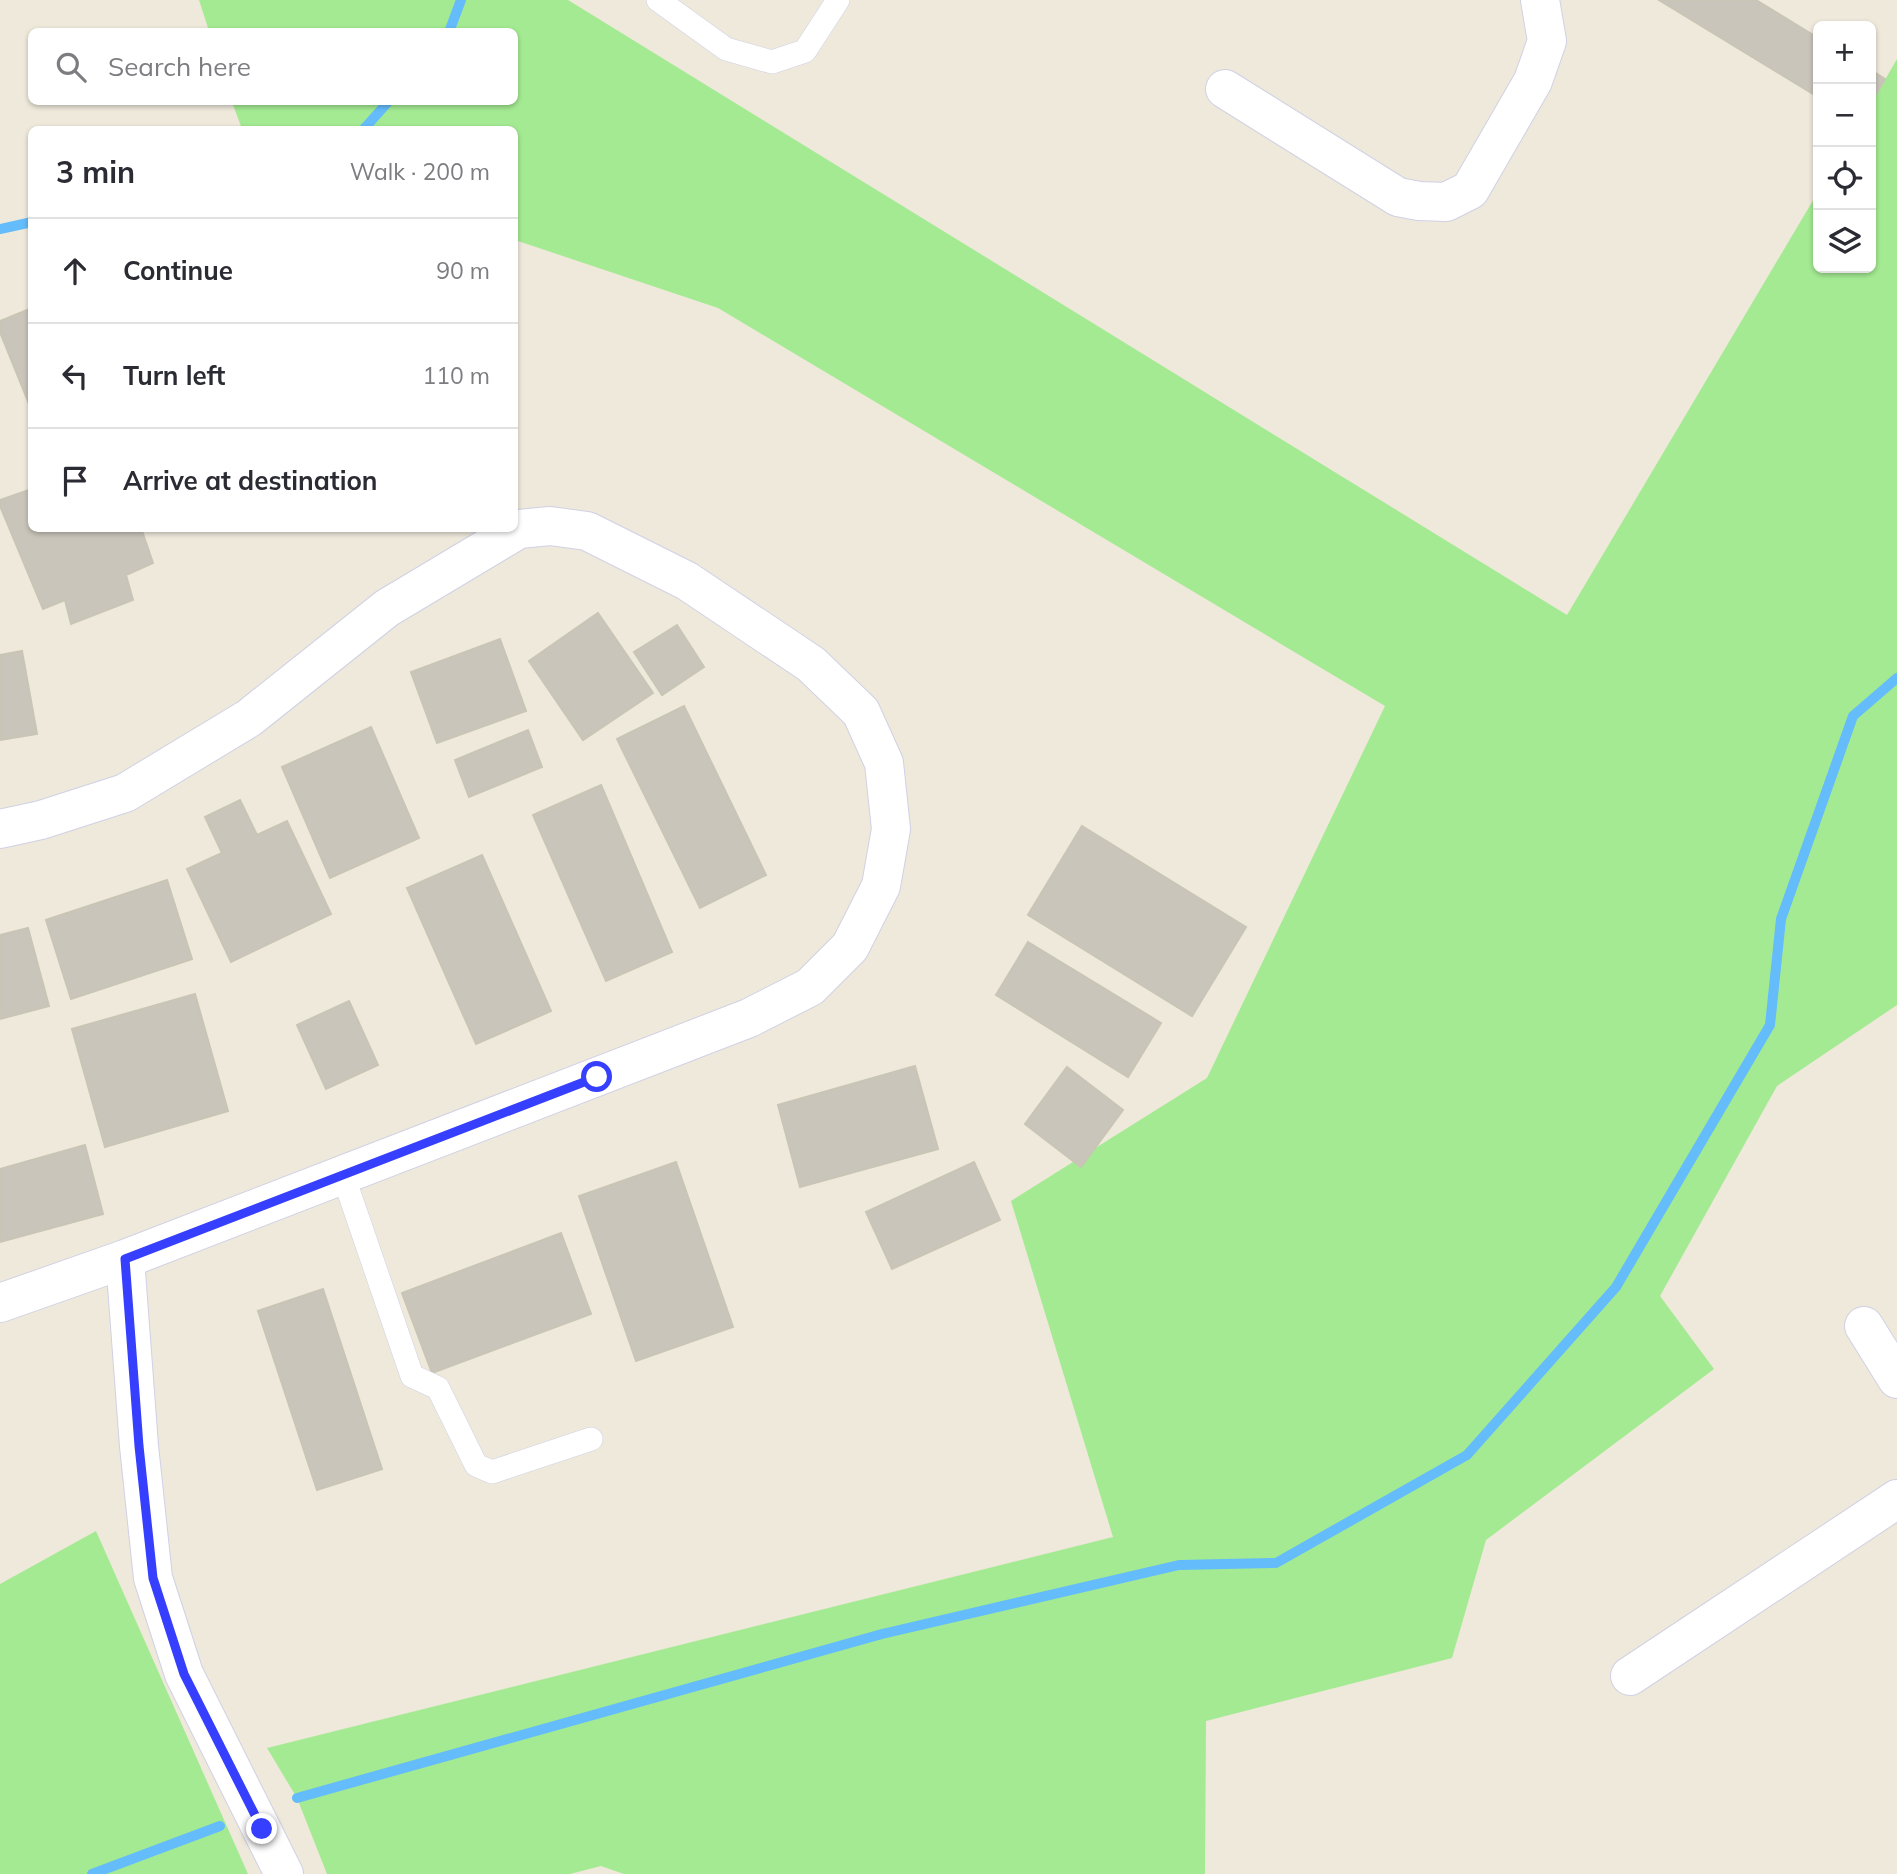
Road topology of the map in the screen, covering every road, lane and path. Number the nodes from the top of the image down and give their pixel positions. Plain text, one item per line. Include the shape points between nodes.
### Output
1 (658, 0) edge
2 (838, 0) edge
3 (1540, 0) edge
4 (1225, 89) dead end
5 (518, 530) edge
6 (514, 532) edge
7 (0, 829) edge
8 (343, 1175) junction
9 (125, 1259) junction
10 (0, 1303) edge
11 (1864, 1325) dead end
12 (1897, 1379) edge
13 (591, 1439) dead end
14 (1897, 1499) edge
15 (1630, 1676) dead end
16 (284, 1874) edge

1 - 2 lane via 726,49 772,62 805,51
3 - 4 street via 1547,41 1532,81 1470,190 1446,202 1398,197
5 - 8 street via 550,526 587,531 687,581 811,664 862,712 884,763 891,829 881,886 850,947 810,988 749,1018
6 - 7 street via 387,608 249,718 125,793
8 - 9 street
8 - 13 lane via 412,1376 438,1388 476,1465 492,1472
9 - 10 street
9 - 16 street via 153,1578 184,1674
11 - 12 street
14 - 15 street

